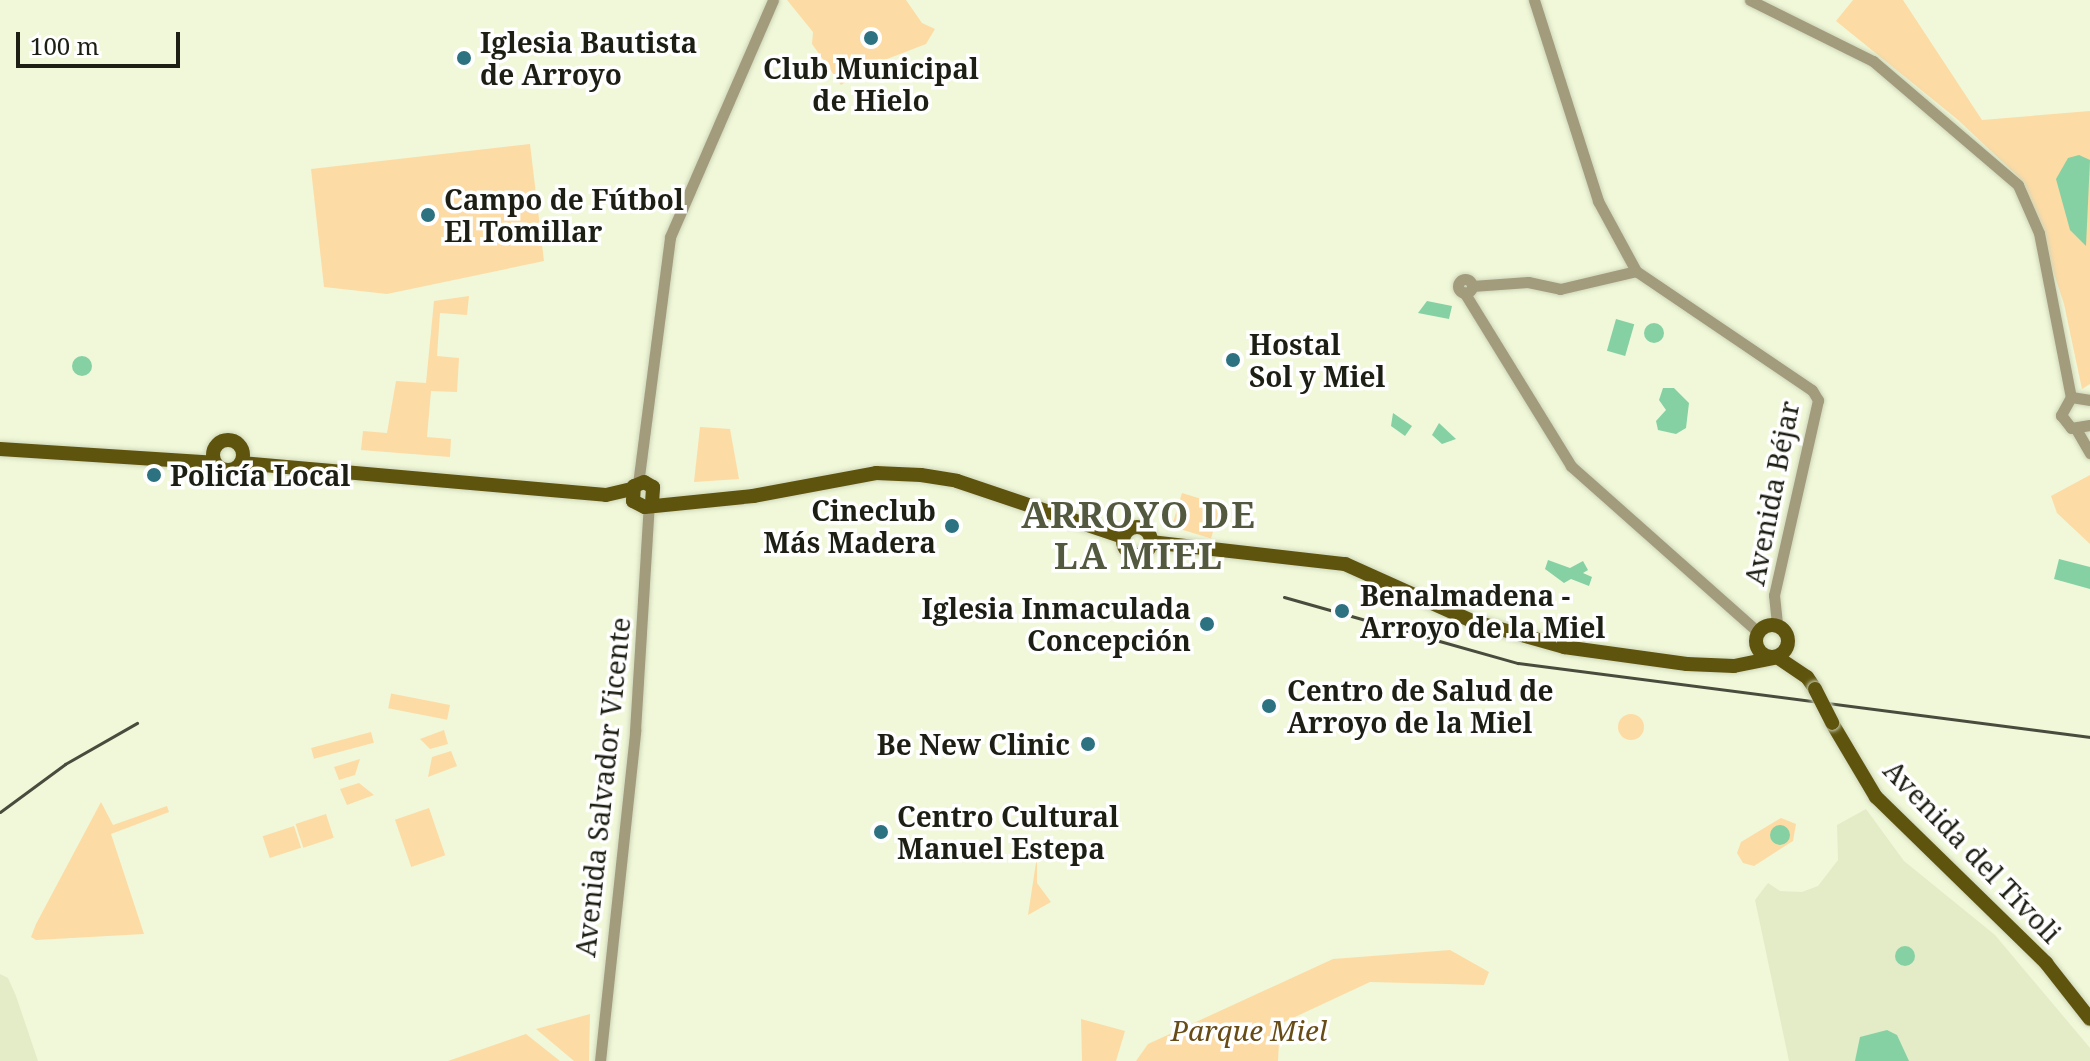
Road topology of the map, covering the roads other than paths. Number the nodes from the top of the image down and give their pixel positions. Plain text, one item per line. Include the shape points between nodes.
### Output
1 (773, 0) edge
2 (1534, 0) edge
3 (1750, 0) edge
4 (1636, 271) junction
5 (2071, 397) junction
6 (2090, 400) edge
7 (2090, 425) edge
8 (2076, 429) junction
9 (0, 449) edge
10 (2090, 453) edge
11 (214, 457) junction
12 (242, 458) junction
13 (643, 494) junction
14 (1764, 632) junction
15 (1779, 655) junction
16 (1734, 666) junction
17 (2090, 1019) edge
18 (600, 1061) edge

1 - 13 street, Avenida Salvador Vicente via 670,237
2 - 4 street via 1598,201
3 - 5 street via 1873,61 2018,185 2039,233
4 - 14 street, Avenida Béjar via 1789,373 1818,400
4 - 14 street via 1560,289 1528,282 1468,289 1571,466
5 - 6 street
5 - 8 street via 2061,415
7 - 8 street
8 - 10 street
9 - 11 main road via 186,461
11 - 12 main road via 228,471
11 - 12 main road via 228,440
12 - 13 main road via 265,467
13 - 16 main road via 678,503 753,496 876,473 921,475 957,481 1123,537 1123,546 1134,555 1144,553 1151,542 1345,564 1472,621 1519,636 1629,659
13 - 18 street, Avenida Salvador Vicente via 645,616
14 - 15 main road
14 - 15 main road via 1787,635
14 - 16 main road
15 - 16 main road
15 - 17 main road, Avenida del Tívoli, bridge via 1815,689 1876,797 2046,963

